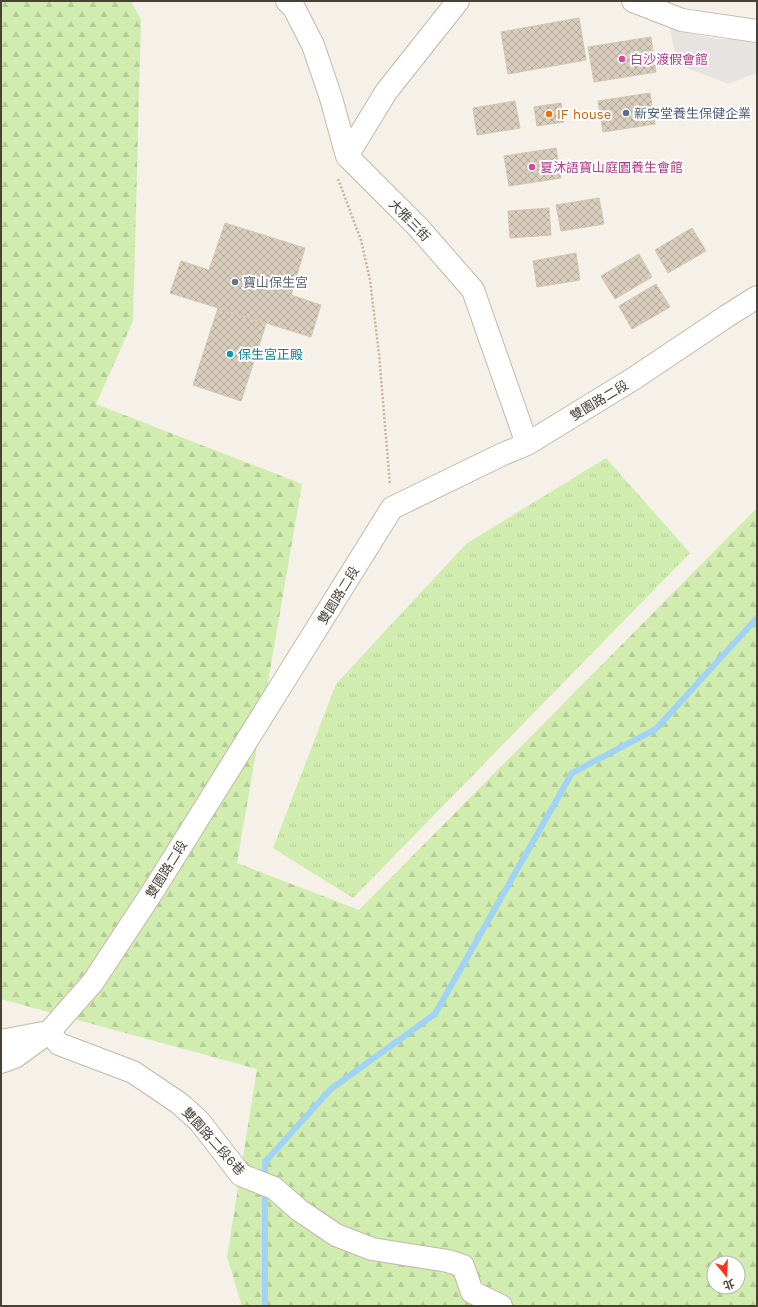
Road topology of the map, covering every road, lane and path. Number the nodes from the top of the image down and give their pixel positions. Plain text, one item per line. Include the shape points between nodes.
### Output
1 (287, 1) edge
2 (458, 1) edge
3 (633, 1) edge
4 (757, 31) edge
5 (347, 156) junction
6 (338, 179) dead end
7 (757, 297) edge
8 (527, 444) junction
9 (392, 508) junction
10 (48, 1032) junction
11 (1, 1041) edge
12 (8, 1060) edge
13 (1, 1075) edge
14 (501, 1306) edge

1 - 5 street, 大雅三街 via 294,8 313,45
2 - 5 street via 386,92
3 - 4 street via 682,20
5 - 8 street, 大雅三街 via 418,227 473,290
6 - 9 path via 360,240 370,280
7 - 8 street, 雙園路二段 via 633,379
8 - 9 street, 雙園路二段
9 - 10 street, 雙園路二段 via 98,975
10 - 11 street
10 - 12 street, 雙園路二段
10 - 14 street, 雙園路二段6巷 via 59,1044 133,1072 179,1102 199,1121 241,1175 274,1188 299,1210 336,1235 372,1249 448,1261 462,1266 472,1292
12 - 13 street, 雙園路二段

